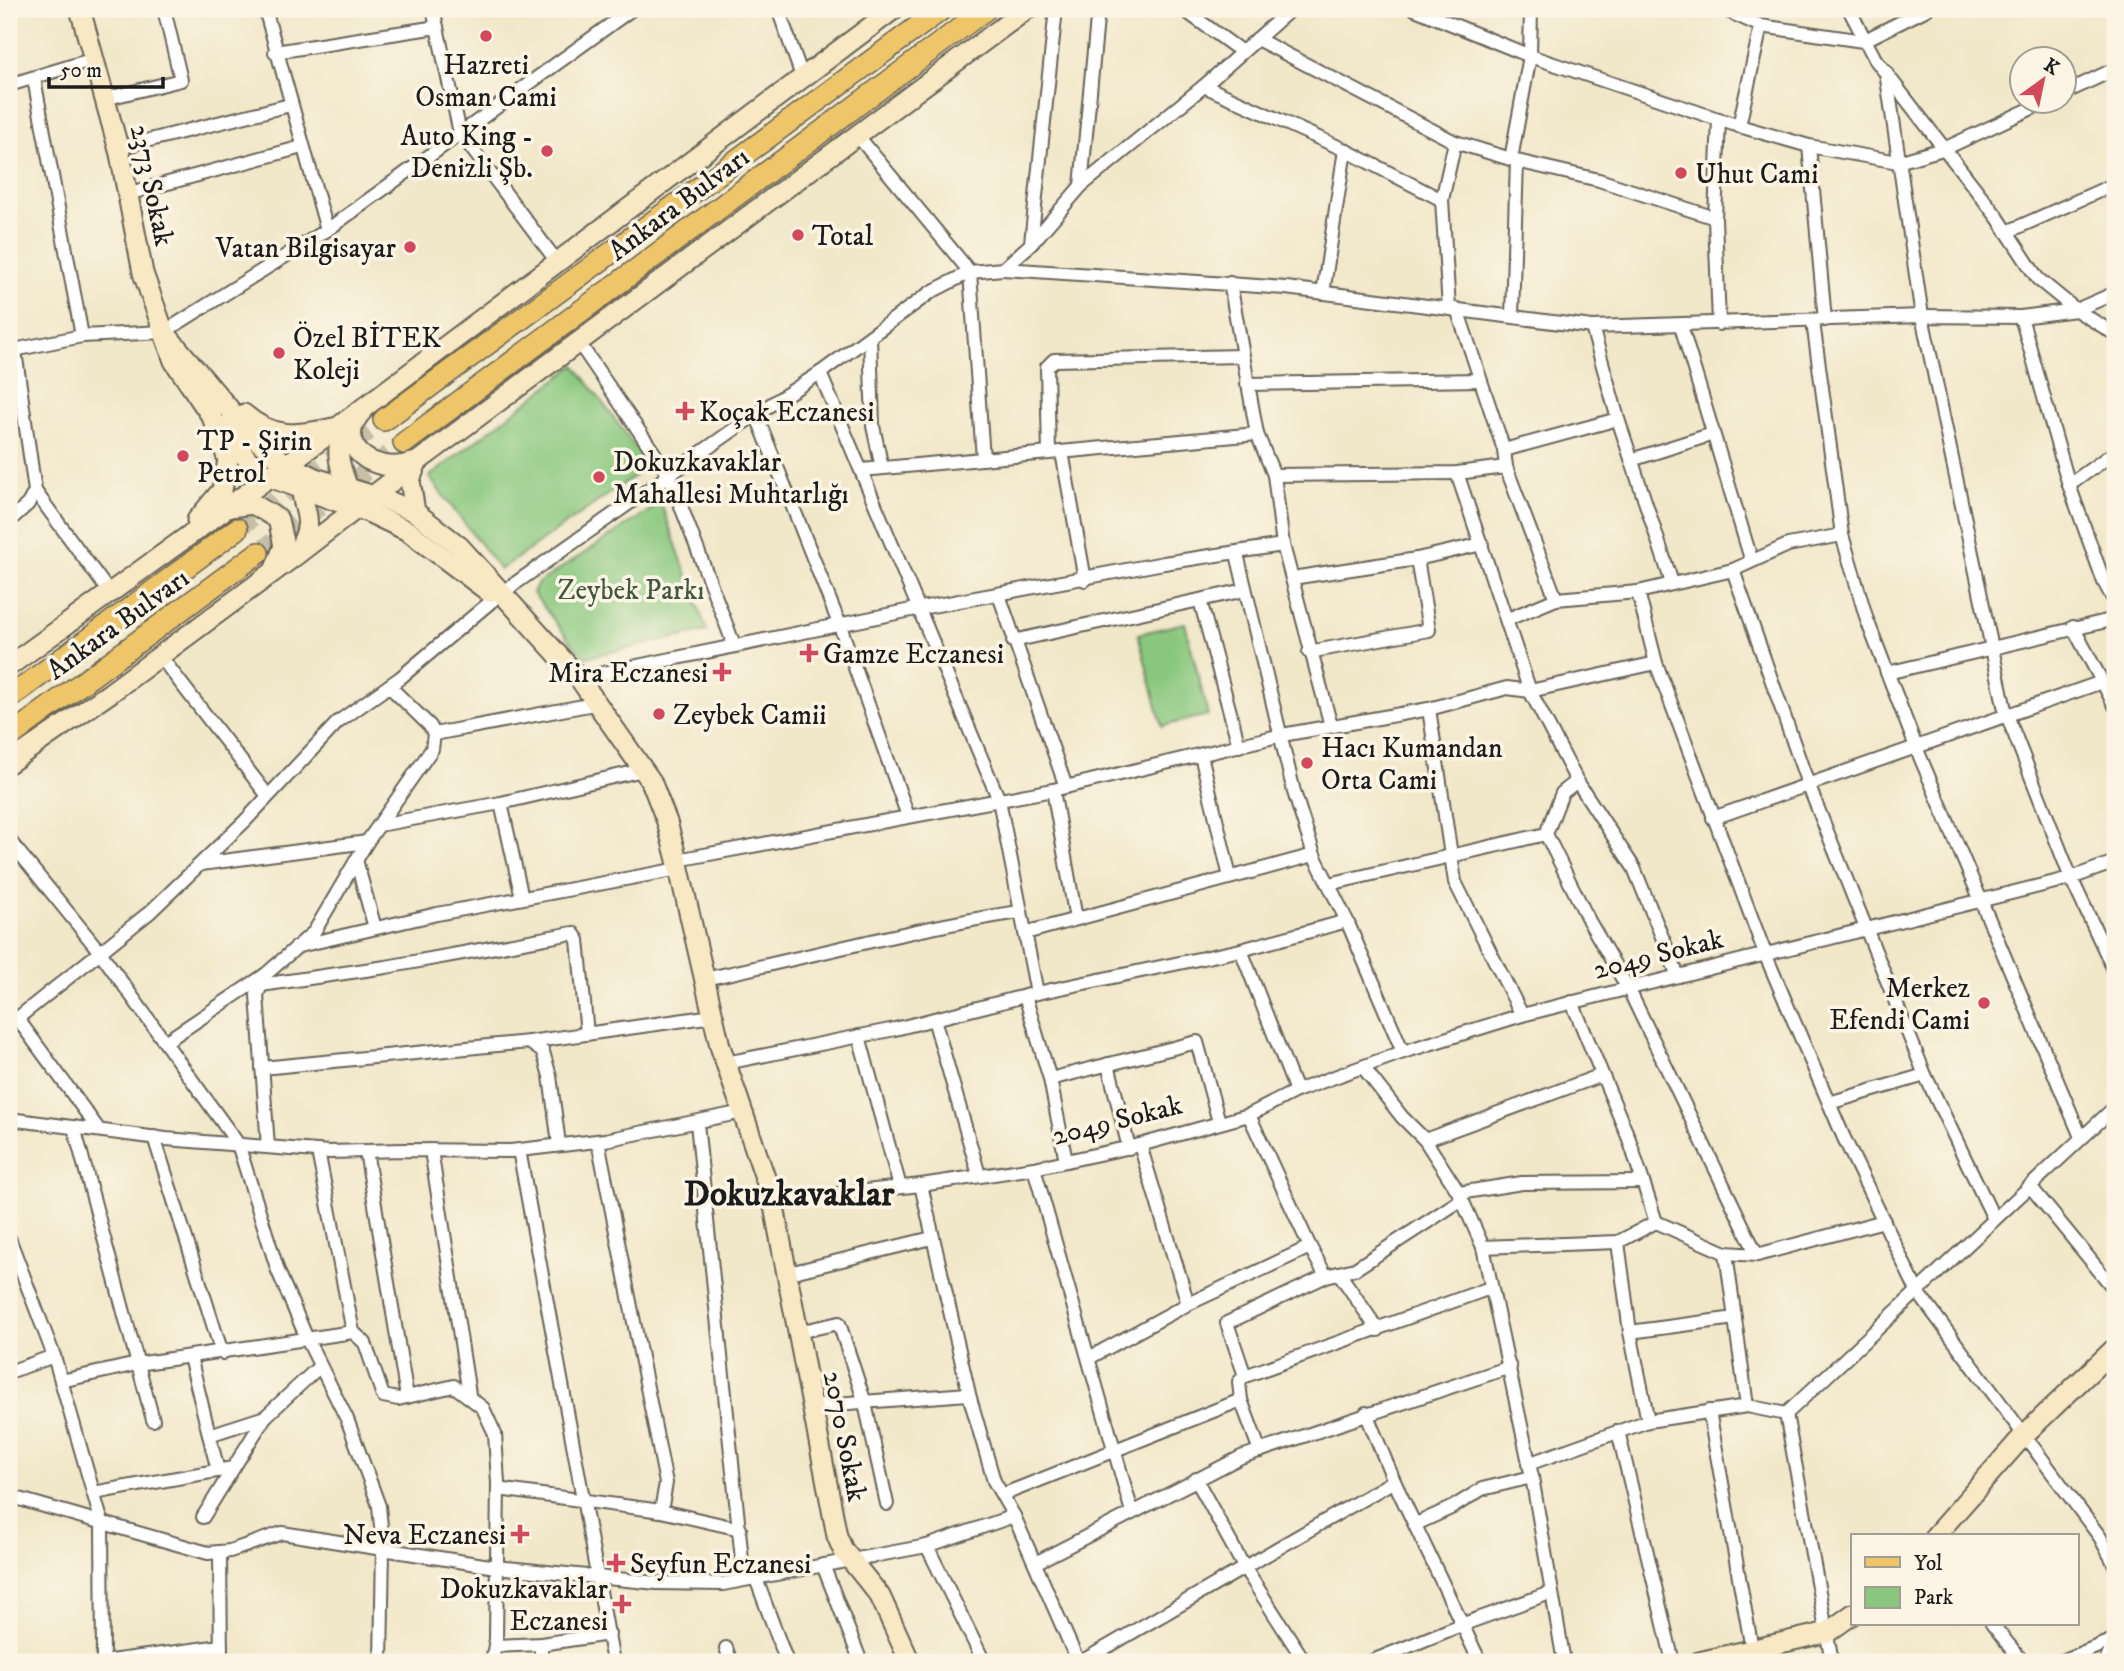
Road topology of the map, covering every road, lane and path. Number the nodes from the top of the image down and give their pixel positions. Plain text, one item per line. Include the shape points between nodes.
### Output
1 (80, 9) edge
2 (164, 9) edge
3 (265, 9) edge
4 (433, 9) edge
5 (632, 9) edge
6 (778, 9) edge
7 (894, 9) edge
8 (942, 9) edge
9 (986, 9) edge
10 (1027, 9) edge
11 (1056, 9) edge
12 (1098, 9) edge
13 (1183, 9) edge
14 (1291, 9) edge
15 (1415, 9) edge
16 (1531, 9) edge
17 (1723, 9) edge
18 (1849, 9) edge
19 (1927, 9) edge
20 (1761, 26) junction
21 (437, 27) junction
22 (1257, 39) junction
23 (1863, 41) junction
24 (275, 52) junction
25 (1242, 52) junction
26 (1530, 56) junction
27 (94, 59) junction
28 (2115, 69) edge
29 (1886, 72) junction
30 (34, 79) junction
31 (803, 79) junction
32 (9, 85) edge
33 (1204, 86) junction
34 (2078, 86) edge
35 (104, 99) junction
36 (290, 105) junction
37 (2015, 116) edge
38 (1719, 119) junction
39 (1739, 126) junction
40 (460, 133) junction
41 (858, 135) junction
42 (1455, 142) junction
43 (1809, 146) junction
44 (302, 147) junction
45 (118, 148) junction
46 (1946, 148) junction
47 (1345, 150) junction
48 (1514, 160) junction
49 (1898, 162) junction
50 (2115, 184) edge
51 (1081, 186) junction
52 (127, 194) junction
53 (1442, 200) junction
54 (1715, 218) junction
55 (327, 230) junction
56 (2007, 232) junction
57 (1031, 244) junction
58 (558, 263) junction
59 (1003, 269) junction
60 (970, 272) junction
61 (1230, 283) junction
62 (1323, 293) junction
63 (2115, 293) edge
64 (1453, 308) junction
65 (2076, 310) junction
66 (1512, 315) junction
67 (1922, 316) junction
68 (2021, 317) junction
69 (1819, 321) junction
70 (1719, 324) junction
71 (1681, 326) junction
72 (1592, 327) junction
73 (164, 332) junction
74 (2115, 334) edge
75 (82, 335) junction
76 (870, 337) junction
77 (579, 343) junction
78 (12, 351) edge
79 (1241, 356) junction
80 (195, 365) junction
81 (820, 373) junction
82 (1480, 380) junction
83 (1247, 383) junction
84 (199, 395) junction
85 (371, 402) junction
86 (756, 414) junction
87 (1618, 419) junction
88 (384, 420) tunnel mouth
89 (342, 424) junction
90 (1257, 434) junction
91 (1713, 434) junction
92 (404, 443) tunnel mouth
93 (1504, 450) junction
94 (1055, 452) junction
95 (2115, 452) edge
96 (983, 458) junction
97 (1631, 460) junction
98 (417, 462) junction
99 (1506, 467) junction
100 (882, 468) junction
101 (862, 470) junction
102 (1457, 473) junction
103 (669, 475) junction
104 (1274, 475) junction
105 (297, 476) junction
106 (270, 477) junction
107 (2069, 485) junction
108 (348, 488) junction
109 (35, 491) junction
110 (374, 496) junction
111 (227, 507) junction
112 (357, 509) junction
113 (415, 512) junction
114 (9, 521) edge
115 (237, 529) tunnel mouth
116 (1842, 535) junction
117 (181, 540) junction
118 (1482, 544) junction
119 (1283, 545) junction
120 (258, 553) tunnel mouth
121 (1237, 554) junction
122 (296, 555) junction
123 (1418, 559) junction
124 (1751, 559) junction
125 (1733, 570) junction
126 (274, 571) junction
127 (2115, 575) edge
128 (1292, 578) junction
129 (1085, 580) junction
130 (2104, 582) junction
131 (1672, 583) junction
132 (1245, 590) junction
133 (109, 592) junction
134 (1638, 592) junction
135 (501, 593) junction
136 (999, 595) junction
137 (1556, 599) junction
138 (1200, 600) junction
139 (2115, 602) edge
140 (921, 608) junction
141 (1508, 618) junction
142 (2115, 619) edge
143 (840, 626) junction
144 (2073, 627) junction
145 (1013, 641) junction
146 (734, 645) junction
147 (1994, 648) junction
148 (1309, 652) junction
149 (160, 656) junction
150 (1656, 663) junction
151 (9, 666) edge
152 (1887, 673) junction
153 (579, 678) junction
154 (2102, 682) junction
155 (389, 686) junction
156 (1530, 691) junction
157 (9, 698) edge
158 (594, 704) junction
159 (2115, 706) edge
160 (1430, 709) junction
161 (2007, 715) junction
162 (1331, 726) junction
163 (434, 734) junction
164 (1282, 735) junction
165 (9, 737) edge
166 (1239, 746) junction
167 (1916, 747) junction
168 (1201, 755) junction
169 (9, 763) edge
170 (643, 770) junction
171 (1577, 781) junction
172 (1808, 784) junction
173 (1060, 788) junction
174 (268, 796) junction
175 (999, 800) junction
176 (501, 803) junction
177 (908, 816) junction
178 (1713, 818) junction
179 (379, 825) junction
180 (1546, 834) junction
181 (9, 840) edge
182 (367, 842) junction
183 (1314, 855) junction
184 (1453, 856) junction
185 (356, 860) junction
186 (2115, 862) edge
187 (200, 864) junction
188 (678, 864) junction
189 (1230, 877) junction
190 (2071, 878) junction
191 (1329, 884) junction
192 (522, 898) junction
193 (1980, 900) junction
194 (1019, 912) junction
195 (1076, 919) junction
196 (1347, 921) junction
197 (376, 928) junction
198 (1867, 929) junction
199 (1025, 933) junction
200 (295, 947) junction
201 (1241, 950) junction
202 (100, 952) junction
203 (1766, 956) junction
204 (2115, 972) edge
205 (1678, 976) junction
206 (704, 979) junction
207 (263, 980) junction
208 (1629, 990) junction
209 (1031, 995) junction
210 (1572, 1002) junction
211 (1522, 1015) junction
212 (713, 1016) junction
213 (934, 1019) junction
214 (13, 1022) edge
215 (587, 1034) junction
216 (859, 1036) junction
217 (165, 1042) junction
218 (529, 1042) junction
219 (1403, 1052) junction
220 (726, 1063) junction
221 (1108, 1064) junction
222 (1363, 1067) junction
223 (262, 1068) junction
224 (1602, 1075) junction
225 (1925, 1075) junction
226 (1050, 1079) junction
227 (1297, 1091) junction
228 (1829, 1103) junction
229 (2115, 1107) edge
230 (743, 1112) junction
231 (1249, 1115) junction
232 (9, 1119) edge
233 (1219, 1122) junction
234 (697, 1123) junction
235 (74, 1127) junction
236 (99, 1130) junction
237 (154, 1137) junction
238 (2081, 1137) junction
239 (1425, 1140) junction
240 (598, 1141) junction
241 (238, 1144) junction
242 (559, 1144) junction
243 (1135, 1146) junction
244 (268, 1147) junction
245 (430, 1150) junction
246 (519, 1150) junction
247 (366, 1151) junction
248 (318, 1152) junction
249 (1066, 1161) junction
250 (1034, 1168) junction
251 (979, 1175) junction
252 (1642, 1182) junction
253 (921, 1185) junction
254 (2030, 1186) junction
255 (900, 1187) junction
256 (1460, 1196) junction
257 (773, 1201) junction
258 (1994, 1219) junction
259 (1884, 1221) junction
260 (1656, 1222) junction
261 (9, 1238) edge
262 (932, 1238) junction
263 (1618, 1242) junction
264 (1310, 1247) junction
265 (1483, 1247) junction
266 (1726, 1253) junction
267 (1757, 1255) junction
268 (789, 1273) junction
269 (1333, 1275) junction
270 (1490, 1288) junction
271 (2115, 1290) edge
272 (1917, 1291) junction
273 (1188, 1304) junction
274 (1735, 1318) junction
275 (1378, 1330) junction
276 (353, 1332) junction
277 (798, 1332) junction
278 (1630, 1332) junction
279 (308, 1341) junction
280 (2115, 1348) edge
281 (222, 1353) junction
282 (54, 1356) junction
283 (190, 1357) junction
284 (1089, 1358) junction
285 (137, 1364) junction
286 (320, 1366) junction
287 (1510, 1367) junction
288 (9, 1372) edge
289 (1245, 1376) junction
290 (61, 1381) junction
291 (469, 1394) junction
292 (968, 1394) junction
293 (407, 1397) junction
294 (1241, 1399) junction
295 (864, 1403) junction
296 (810, 1406) junction
297 (1747, 1406) junction
298 (1709, 1411) junction
299 (1366, 1413) junction
300 (1786, 1414) junction
301 (265, 1417) junction
302 (153, 1420) dead end
303 (1648, 1421) junction
304 (1618, 1431) junction
305 (209, 1435) junction
306 (2024, 1435) junction
307 (1115, 1451) junction
308 (1260, 1451) junction
309 (1528, 1464) junction
310 (233, 1468) junction
311 (218, 1471) junction
312 (1532, 1477) junction
313 (1196, 1479) junction
314 (1394, 1481) junction
315 (498, 1489) junction
316 (93, 1493) junction
317 (1002, 1495) junction
318 (9, 1496) edge
319 (584, 1499) junction
320 (887, 1504) dead end
321 (661, 1511) junction
322 (1132, 1512) junction
323 (1014, 1516) junction
324 (203, 1517) dead end
325 (102, 1523) junction
326 (1416, 1524) junction
327 (740, 1529) junction
328 (1937, 1534) edge
329 (927, 1546) junction
330 (383, 1547) junction
331 (220, 1552) junction
332 (850, 1559) junction
333 (1035, 1563) junction
334 (823, 1565) junction
335 (2115, 1565) edge
336 (496, 1567) junction
337 (1244, 1567) junction
338 (750, 1577) junction
339 (600, 1578) junction
340 (1550, 1593) junction
341 (1851, 1615) edge
342 (1461, 1625) junction
343 (1994, 1626) edge
344 (1828, 1632) junction
345 (609, 1634) junction
346 (2115, 1639) edge
347 (541, 1644) junction
348 (221, 1646) junction
349 (495, 1646) junction
350 (726, 1648) dead end
351 (1752, 1649) junction
352 (103, 1662) edge
353 (221, 1662) edge
354 (381, 1662) edge
355 (492, 1662) edge
356 (541, 1662) edge
357 (613, 1662) edge
358 (731, 1662) edge
359 (787, 1662) edge
360 (861, 1662) edge
361 (909, 1662) edge
362 (984, 1662) edge
363 (1080, 1662) edge
364 (1305, 1662) edge
365 (1370, 1662) edge
366 (1480, 1662) edge
367 (1563, 1662) edge
368 (1673, 1662) edge
369 (1699, 1662) edge
370 (1832, 1662) edge
371 (2023, 1662) edge
372 (2060, 1662) edge
373 (2106, 1662) edge

1 - 27 main road, 2373 Sokak
2 - 35 street via 181,80
3 - 24 street
4 - 21 street
5 - 40 street
6 - 31 street
7 - 31 main road
8 - 88 main road, Ankara Bulvarı
9 - 92 main road, Ankara Bulvarı
10 - 41 main road
11 - 57 street
12 - 51 street
13 - 25 street
14 - 22 street
15 - 26 street
16 - 26 street
17 - 20 street
18 - 23 street
19 - 23 street
20 - 23 street
20 - 39 street
21 - 24 street
21 - 40 street
22 - 25 street
22 - 42 street
23 - 29 street
24 - 36 street
25 - 33 street
26 - 38 street
26 - 48 street
27 - 30 street
27 - 35 main road, 2373 Sokak
28 - 34 street
29 - 46 street
29 - 49 street
30 - 32 street
30 - 75 street
31 - 58 main road
33 - 47 street
33 - 51 street
35 - 45 main road, 2373 Sokak
36 - 44 street
36 - 45 street
37 - 46 street
38 - 39 street
38 - 54 street
39 - 43 street
40 - 55 street
40 - 58 street
41 - 60 street
41 - 77 main road
42 - 48 street
42 - 53 street
43 - 49 street
43 - 69 street
44 - 52 street
44 - 55 street
45 - 52 main road, 2373 Sokak
46 - 49 street
46 - 56 street
47 - 53 street
47 - 62 street
48 - 54 street via 1599,180
48 - 66 street
49 - 67 street
50 - 56 street
51 - 57 street
52 - 73 main road, 2373 Sokak via 143,273
53 - 64 street
54 - 70 street
55 - 73 street
56 - 65 street via 2038,279
57 - 59 street
58 - 85 main road
59 - 60 street
59 - 61 street
60 - 76 street via 931,292
60 - 96 street
61 - 62 street
61 - 79 street
62 - 64 street
63 - 65 street
64 - 66 street
64 - 82 street
65 - 68 street
65 - 74 street
66 - 72 street
67 - 68 street
67 - 69 street
67 - 147 street
68 - 107 street
69 - 70 street
69 - 116 street
70 - 71 street
71 - 72 street
71 - 91 street
72 - 87 street
73 - 75 street
73 - 80 main road
73 - 84 main road, 2373 Sokak via 174,361
75 - 78 street
76 - 81 street
76 - 100 street via 873,426
77 - 98 main road
77 - 103 street
78 - 109 street
79 - 83 street
79 - 94 street via 1054,360 1047,367
80 - 89 main road via 223,396 267,430 299,434
80 - 105 main road via 252,436
81 - 86 street
81 - 101 street
82 - 83 street
82 - 93 street
83 - 90 street
84 - 106 main road via 247,459
84 - 117 main road via 221,436 227,476 222,490
85 - 89 main road
85 - 98 main road via 355,422 355,448 376,466 398,468
86 - 103 street
86 - 143 street
87 - 93 street
87 - 97 street
89 - 105 main road
89 - 108 main road via 338,462
90 - 94 street
90 - 104 street
91 - 97 street
91 - 124 street
93 - 99 street
94 - 96 street
94 - 129 street
95 - 107 street
96 - 100 street
97 - 131 street
98 - 110 main road
98 - 113 main road via 410,480
99 - 102 street
99 - 137 street
100 - 101 street
101 - 140 street
102 - 104 street
102 - 118 street
103 - 135 street
103 - 146 street
104 - 119 street
105 - 106 main road
105 - 106 main road
105 - 108 main road
105 - 112 main road
105 - 122 main road via 308,510 308,533
106 - 111 main road
107 - 130 street
108 - 110 main road
108 - 112 main road
109 - 114 street
109 - 133 street
110 - 112 main road
110 - 113 main road
111 - 117 main road
111 - 126 main road via 253,503 278,519 284,546
112 - 122 main road
112 - 135 main road via 408,531 480,587
113 - 135 main road via 459,546
115 - 157 main road, Ankara Bulvarı
116 - 124 street via 1788,545
116 - 152 street
117 - 133 main road
118 - 123 street
118 - 141 street
119 - 121 street
119 - 128 street
120 - 165 main road, Ankara Bulvarı
121 - 129 street
121 - 132 street
122 - 126 main road
123 - 128 street
123 - 148 street via 1429,630
124 - 125 street
125 - 131 street
125 - 172 street
126 - 149 main road
127 - 130 street
128 - 148 street
129 - 136 street
130 - 139 street
131 - 134 street
132 - 138 street
132 - 164 street
133 - 151 main road
134 - 137 street
134 - 150 street
135 - 153 main road
135 - 155 street
136 - 140 street
136 - 145 street
137 - 141 street
138 - 145 street
138 - 166 street
140 - 143 street
140 - 175 street
141 - 156 street
142 - 144 street
143 - 146 street
143 - 177 street
144 - 147 street
144 - 154 street
145 - 173 street
146 - 153 street
147 - 152 street
147 - 161 street
148 - 162 street
149 - 169 main road
149 - 174 street
150 - 156 street
150 - 178 street
152 - 167 street
153 - 158 main road
154 - 159 street
154 - 161 street
155 - 163 street
155 - 174 street via 338,722
156 - 160 street via 1507,688
156 - 171 street
158 - 163 street
158 - 170 main road
160 - 162 street
160 - 184 street
161 - 167 street
161 - 190 street
162 - 164 street
163 - 179 street via 432,749
164 - 166 street
164 - 183 street
166 - 168 street
167 - 172 street
167 - 193 street
168 - 173 street
168 - 189 street
170 - 176 street
170 - 188 main road via 667,822
171 - 180 street via 1562,793
171 - 205 street via 1634,869
172 - 178 street
172 - 198 street
173 - 175 street
173 - 195 street
174 - 187 street
175 - 177 street
175 - 194 street
176 - 179 street
176 - 192 street
177 - 188 street
178 - 203 street
179 - 182 street
180 - 184 street
180 - 208 street
181 - 202 street
182 - 185 street
182 - 187 street
183 - 189 street
183 - 191 street
184 - 191 street
184 - 211 street via 1455,882
185 - 197 street
185 - 200 street via 314,932
186 - 190 street, 2049 Sokak
187 - 202 street
188 - 192 street
188 - 206 main road
189 - 195 street
190 - 193 street, 2049 Sokak
190 - 204 street
191 - 196 street
192 - 197 street
193 - 198 street, 2049 Sokak
193 - 238 street
194 - 199 street
194 - 206 street via 950,922
195 - 199 street
196 - 201 street
196 - 219 street
197 - 200 street
198 - 203 street, 2049 Sokak
198 - 225 street
199 - 209 street
200 - 207 street
201 - 209 street
201 - 227 street
202 - 214 street
202 - 217 street
203 - 205 street, 2049 Sokak
203 - 228 street
205 - 208 street, 2049 Sokak
206 - 212 main road
207 - 215 street via 386,967 573,933 578,940
207 - 217 street
207 - 223 street via 257,995
208 - 210 street, 2049 Sokak
208 - 267 street
209 - 213 street
209 - 226 street
210 - 211 street, 2049 Sokak
210 - 224 street
211 - 219 street, 2049 Sokak
212 - 215 street
212 - 220 main road
213 - 216 street
213 - 251 street
214 - 236 street
215 - 218 street
216 - 220 street
216 - 255 street
217 - 241 street
218 - 223 street
218 - 242 street via 543,1052 547,1064
219 - 222 street, 2049 Sokak
220 - 230 main road
221 - 226 street
221 - 233 street via 1196,1042
221 - 243 street
222 - 227 street, 2049 Sokak
222 - 239 street
223 - 244 street
224 - 239 street
224 - 252 street
225 - 228 street
225 - 258 street
226 - 249 street
227 - 231 street, 2049 Sokak
228 - 259 street
229 - 238 street
230 - 234 street
230 - 257 main road
231 - 233 street, 2049 Sokak
231 - 264 street
232 - 235 street
233 - 243 street, 2049 Sokak
234 - 240 street
234 - 327 street
235 - 236 street
235 - 285 street
236 - 237 street
237 - 241 street
237 - 281 street
238 - 254 street
239 - 256 street
240 - 242 street
240 - 321 street via 666,1483
241 - 244 street
241 - 279 street via 259,1217
242 - 246 street
243 - 249 street, 2049 Sokak
243 - 273 street
244 - 248 street
245 - 246 street
245 - 247 street
245 - 291 street
246 - 319 street
247 - 248 street
247 - 293 street
248 - 276 street
249 - 250 street, 2049 Sokak
250 - 251 street, 2049 Sokak
250 - 284 street
251 - 253 street, 2049 Sokak
252 - 256 street via 1522,1183
252 - 260 street
253 - 255 street, 2049 Sokak
253 - 262 street
254 - 258 street
254 - 271 street
255 - 257 street, 2049 Sokak
256 - 265 street
256 - 269 street via 1355,1269
257 - 268 main road, 2070 Sokak
258 - 272 street
259 - 267 street
259 - 272 street
260 - 263 street
260 - 266 street
261 - 282 street
262 - 268 street
262 - 292 street
263 - 265 street
263 - 278 street
264 - 269 street
264 - 273 street
265 - 270 street
266 - 267 street
266 - 274 street
268 - 277 main road, 2070 Sokak
269 - 275 street
269 - 289 street via 1227,1323
270 - 275 street
270 - 287 street
272 - 300 street
272 - 306 street
273 - 284 street
274 - 278 street
274 - 297 street
275 - 289 street
276 - 279 street
276 - 293 street via 365,1343 383,1396
277 - 295 street via 839,1323
277 - 296 main road, 2070 Sokak
278 - 303 street
279 - 281 street
279 - 286 street
280 - 306 main road
281 - 283 street
282 - 288 street
282 - 290 street
283 - 285 street
283 - 305 street
284 - 307 street
285 - 290 street
285 - 302 street
286 - 301 street
286 - 330 street via 369,1475 379,1506
287 - 299 street
287 - 309 street
289 - 294 street via 1239,1382
290 - 316 street
291 - 293 street via 454,1386
291 - 315 street via 483,1408 495,1434
292 - 295 street
292 - 317 street
294 - 307 street
294 - 308 street
295 - 296 street
295 - 320 street
296 - 332 main road, 2070 Sokak via 837,1536
297 - 298 street
297 - 300 street
298 - 303 street
298 - 351 street
299 - 308 street
299 - 314 street
300 - 344 street
301 - 305 street
301 - 310 street
303 - 304 street
304 - 309 street
304 - 368 street
305 - 311 street
306 - 328 main road
306 - 335 street via 2100,1537
307 - 317 street
307 - 322 street
308 - 313 street
309 - 312 street
310 - 311 street
310 - 324 street
311 - 316 street
312 - 326 street via 1482,1489
312 - 340 street
313 - 322 street
313 - 337 street
314 - 326 street
314 - 337 street
315 - 319 street
315 - 336 street
316 - 325 street
317 - 323 street
318 - 325 street
319 - 321 street
319 - 339 street
321 - 327 street
322 - 333 street
323 - 329 street
323 - 333 street
325 - 331 street via 208,1553
325 - 352 street
326 - 342 street
327 - 338 street
329 - 332 street
329 - 362 street
330 - 331 street via 282,1533
330 - 336 street
330 - 354 street
331 - 348 street
332 - 334 street
332 - 361 main road, 2070 Sokak via 880,1595
333 - 363 street
334 - 338 street
334 - 360 street
336 - 339 street
336 - 349 street
337 - 363 street
337 - 364 street
338 - 339 street via 710,1584
338 - 359 street
339 - 345 street
340 - 342 street
340 - 367 street
341 - 344 main road
342 - 365 street
342 - 366 street
343 - 371 street
344 - 351 main road
344 - 370 street
345 - 347 street
345 - 357 street
346 - 372 street
346 - 373 street
347 - 349 street
347 - 356 street
348 - 352 street
348 - 353 street
349 - 355 street
350 - 358 street
351 - 369 main road

